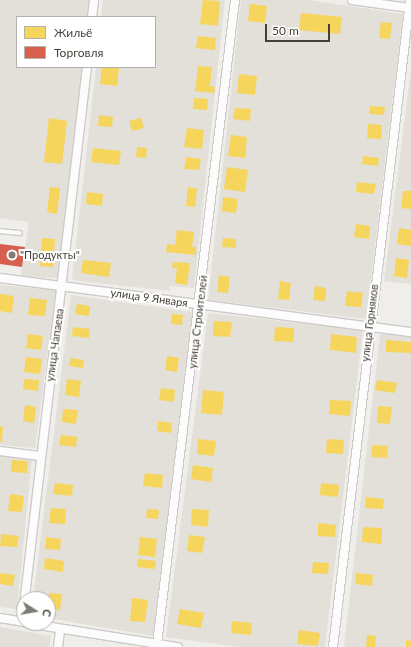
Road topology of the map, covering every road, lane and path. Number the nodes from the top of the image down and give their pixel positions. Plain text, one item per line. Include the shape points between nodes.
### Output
1 (94, 0) edge
2 (235, 0) edge
3 (352, 0) edge
4 (409, 4) edge
5 (92, 16) edge
6 (87, 68) edge
7 (0, 231) edge
8 (20, 233) dead end
9 (0, 278) edge
10 (63, 285) junction
11 (201, 305) junction
12 (370, 325) junction
13 (411, 332) edge
14 (0, 452) edge
15 (40, 456) junction
16 (27, 591) edge
17 (0, 618) edge
18 (16, 621) edge
19 (56, 630) edge
20 (60, 631) junction
21 (157, 644) junction
22 (58, 647) edge
23 (174, 647) edge
24 (333, 647) edge

1 - 5 street
2 - 11 street, улица Строителей
3 - 4 street
4 - 12 street, улица Горняков
6 - 10 street, улица Чапаева
7 - 8 lane
9 - 10 street, улица 9 Января
10 - 11 street, улица 9 Января
10 - 15 street, улица Чапаева
11 - 12 street, улица 9 Января
11 - 21 street, улица Строителей
12 - 13 street, улица 9 Января
12 - 24 street, улица Горняков
14 - 15 street
15 - 16 street, улица Чапаева
17 - 18 street
19 - 20 street
20 - 21 street
20 - 22 street
21 - 23 street

